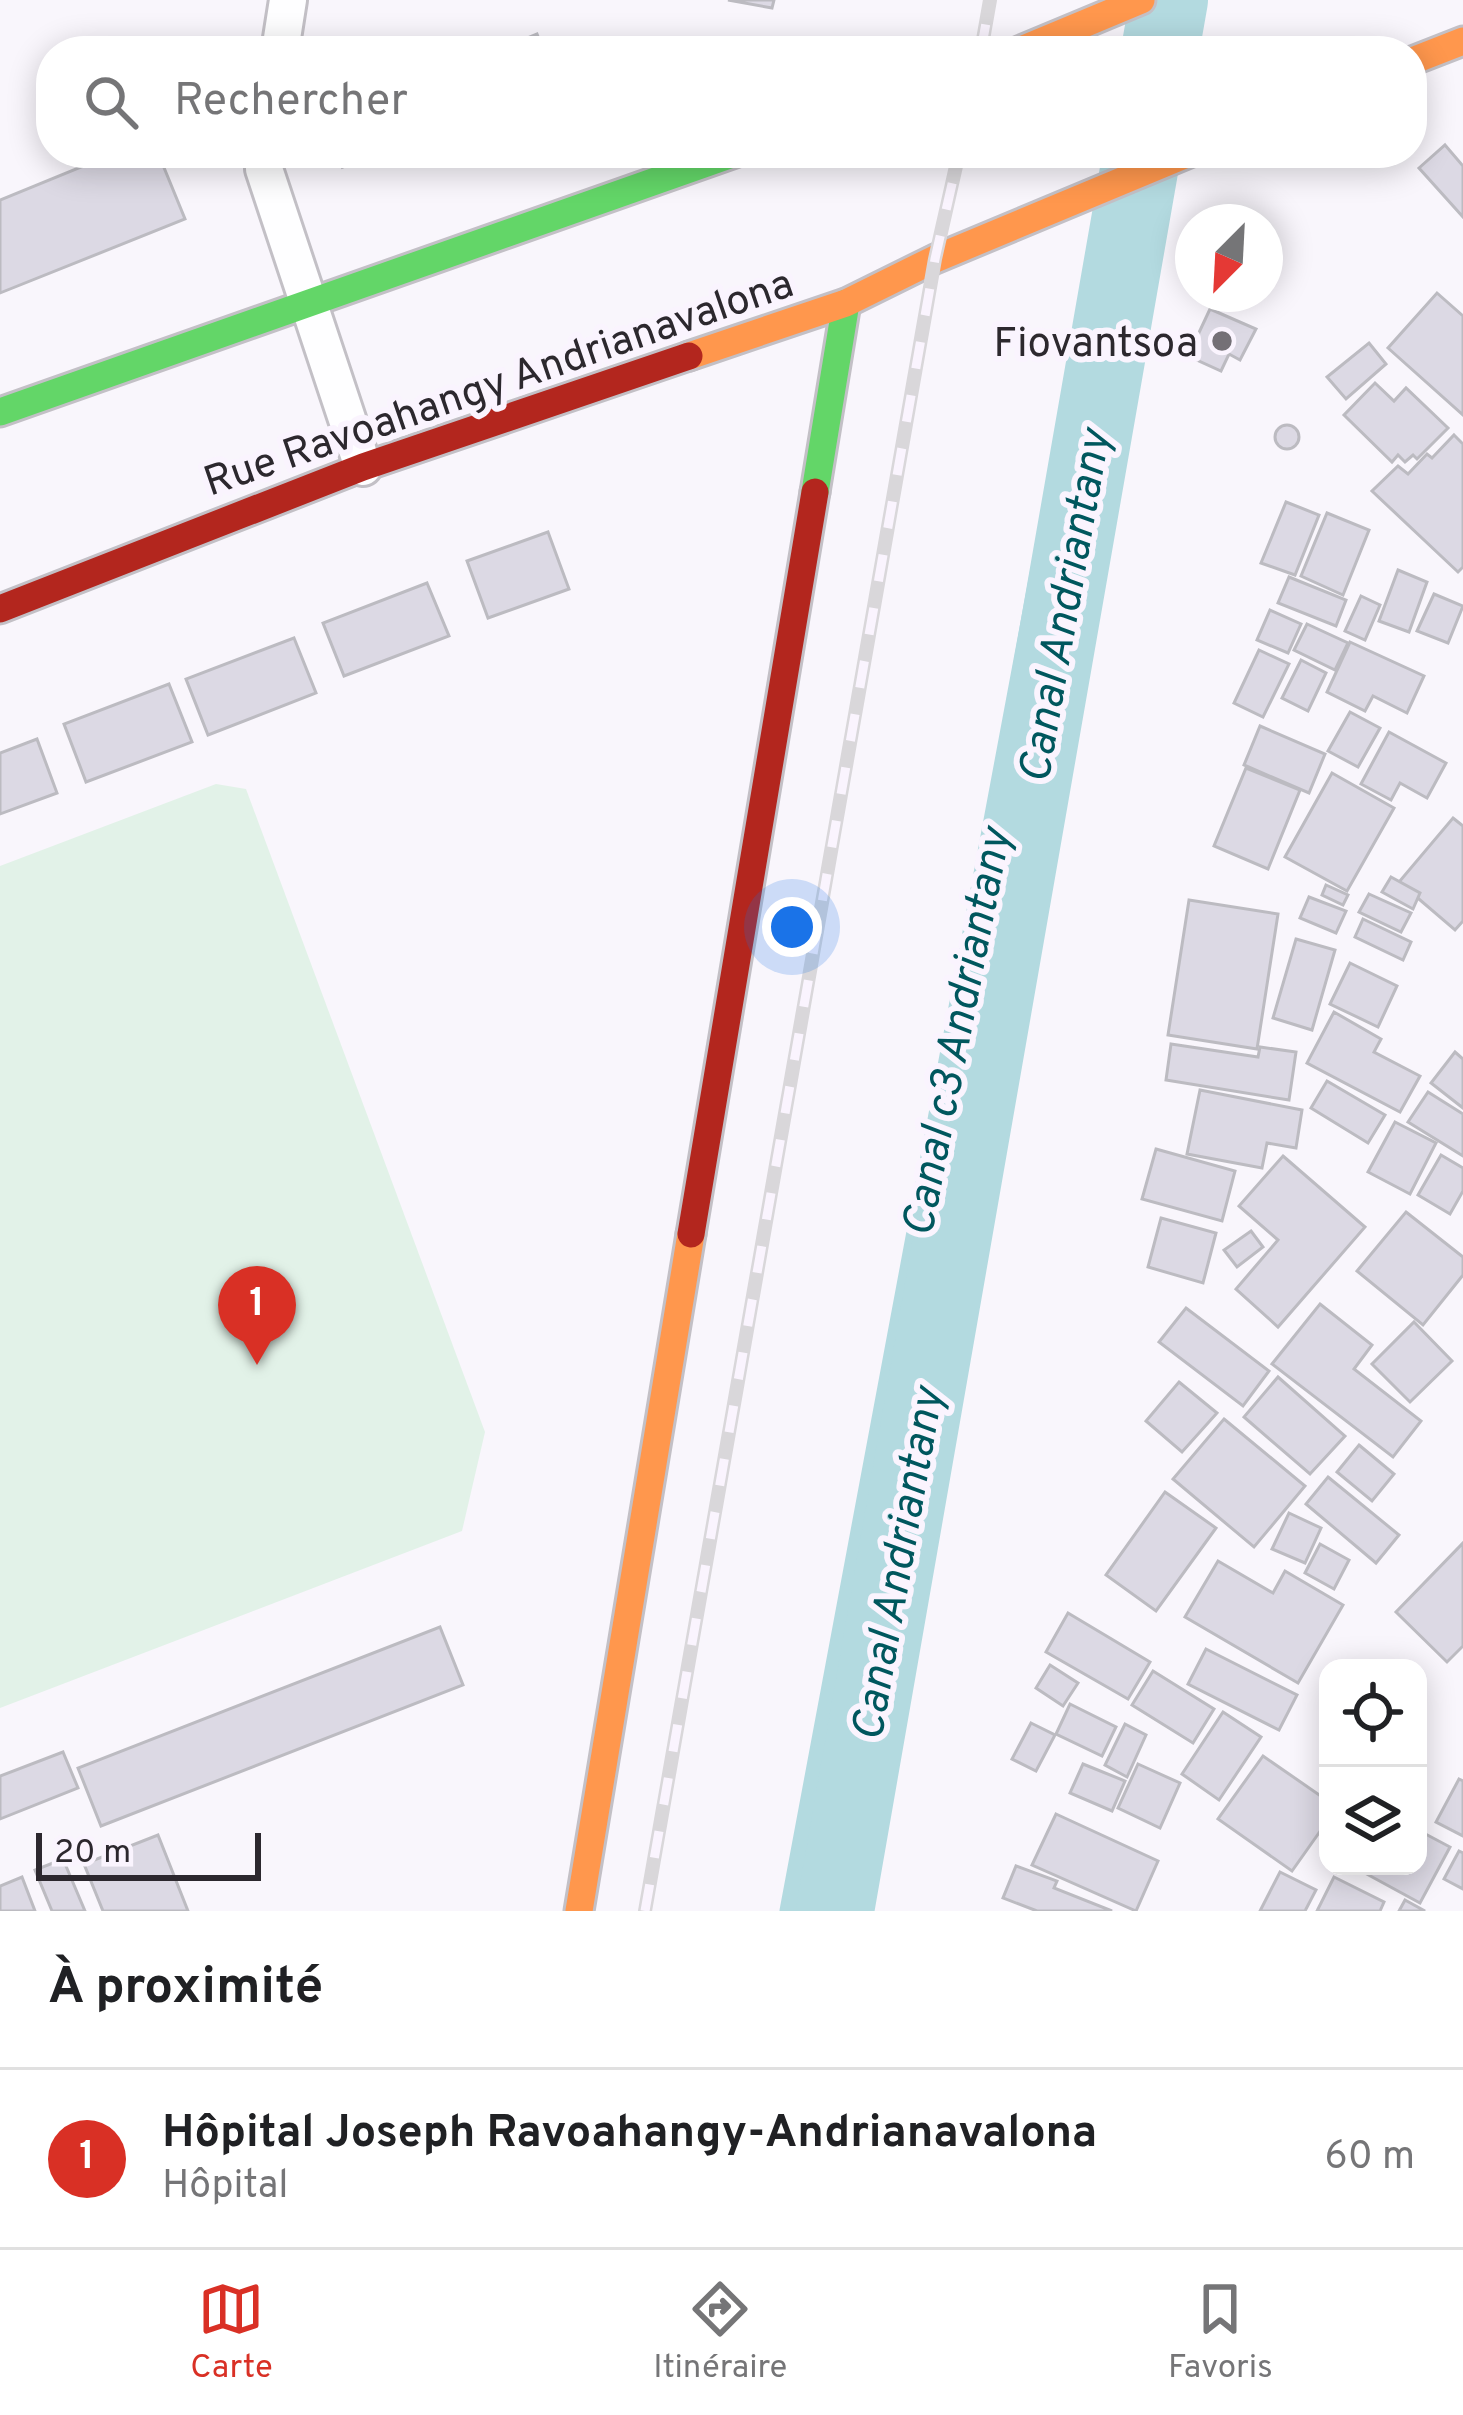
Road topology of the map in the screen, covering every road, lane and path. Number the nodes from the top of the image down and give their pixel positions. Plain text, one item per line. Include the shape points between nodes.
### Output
1 (288, 0) edge
2 (1141, 0) edge
3 (282, 36) edge
4 (1054, 36) edge
5 (1463, 40) edge
6 (1427, 55) edge
7 (263, 168) edge
8 (692, 168) edge
9 (1154, 168) edge
10 (309, 302) junction
11 (845, 303) junction
12 (0, 412) edge
13 (363, 467) junction
14 (0, 609) edge
15 (579, 1911) edge

1 - 3 lane
2 - 4 main road
5 - 6 main road
7 - 10 lane
8 - 10 main road
9 - 11 main road, Rue Ravoahangy Andrianavalona
10 - 12 main road
10 - 13 lane
11 - 13 main road, Rue Ravoahangy Andrianavalona
11 - 15 main road
13 - 14 main road, Rue Ravoahangy Andrianavalona

